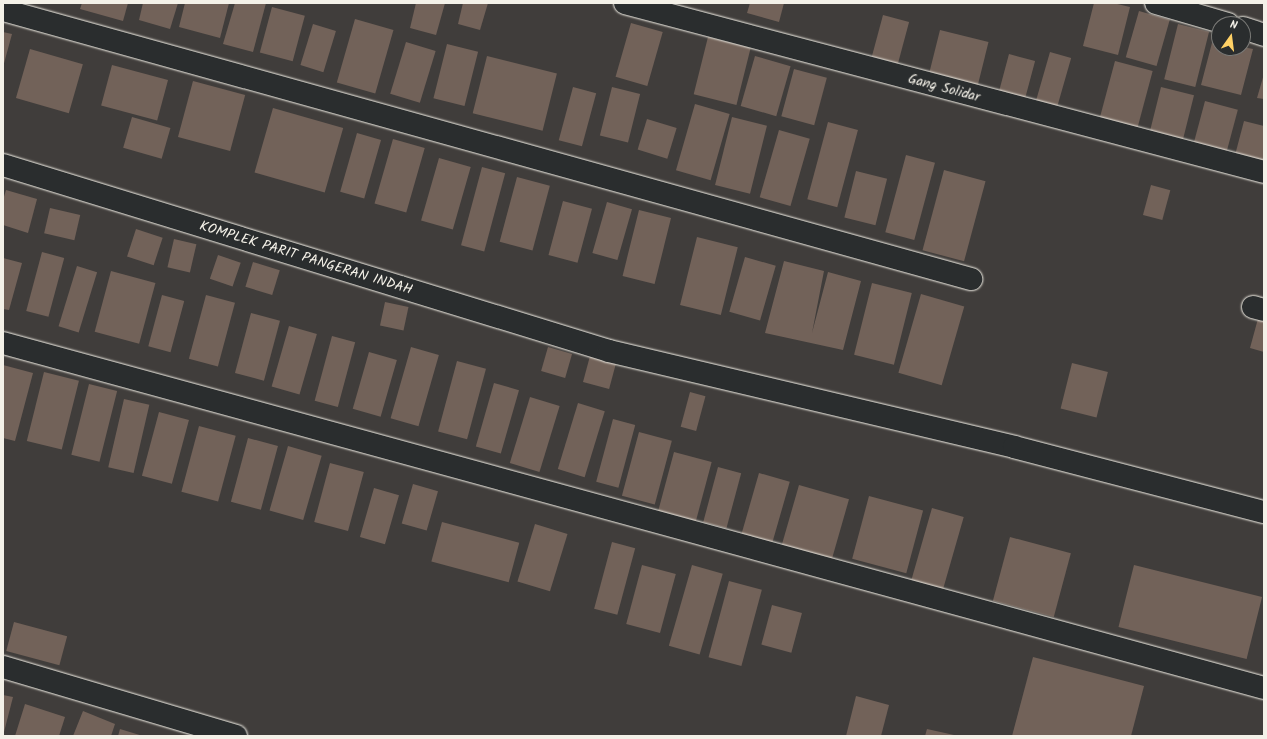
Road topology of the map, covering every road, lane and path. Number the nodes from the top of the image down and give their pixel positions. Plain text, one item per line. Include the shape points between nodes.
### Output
1 (625, 3) edge
2 (1156, 3) edge
3 (3, 10) edge
4 (1211, 19) edge
5 (1251, 31) edge
6 (1264, 35) edge
7 (3, 165) edge
8 (1264, 172) edge
9 (971, 279) dead end
10 (3, 343) edge
11 (1264, 512) edge
12 (3, 667) edge
13 (1264, 688) edge
14 (236, 736) edge

1 - 8 street, Gang Solidar
2 - 4 street
3 - 9 street
5 - 6 street
7 - 11 street, KOMPLEK PARIT PANGERAN INDAH via 609,351 1014,447
10 - 13 street
12 - 14 street

